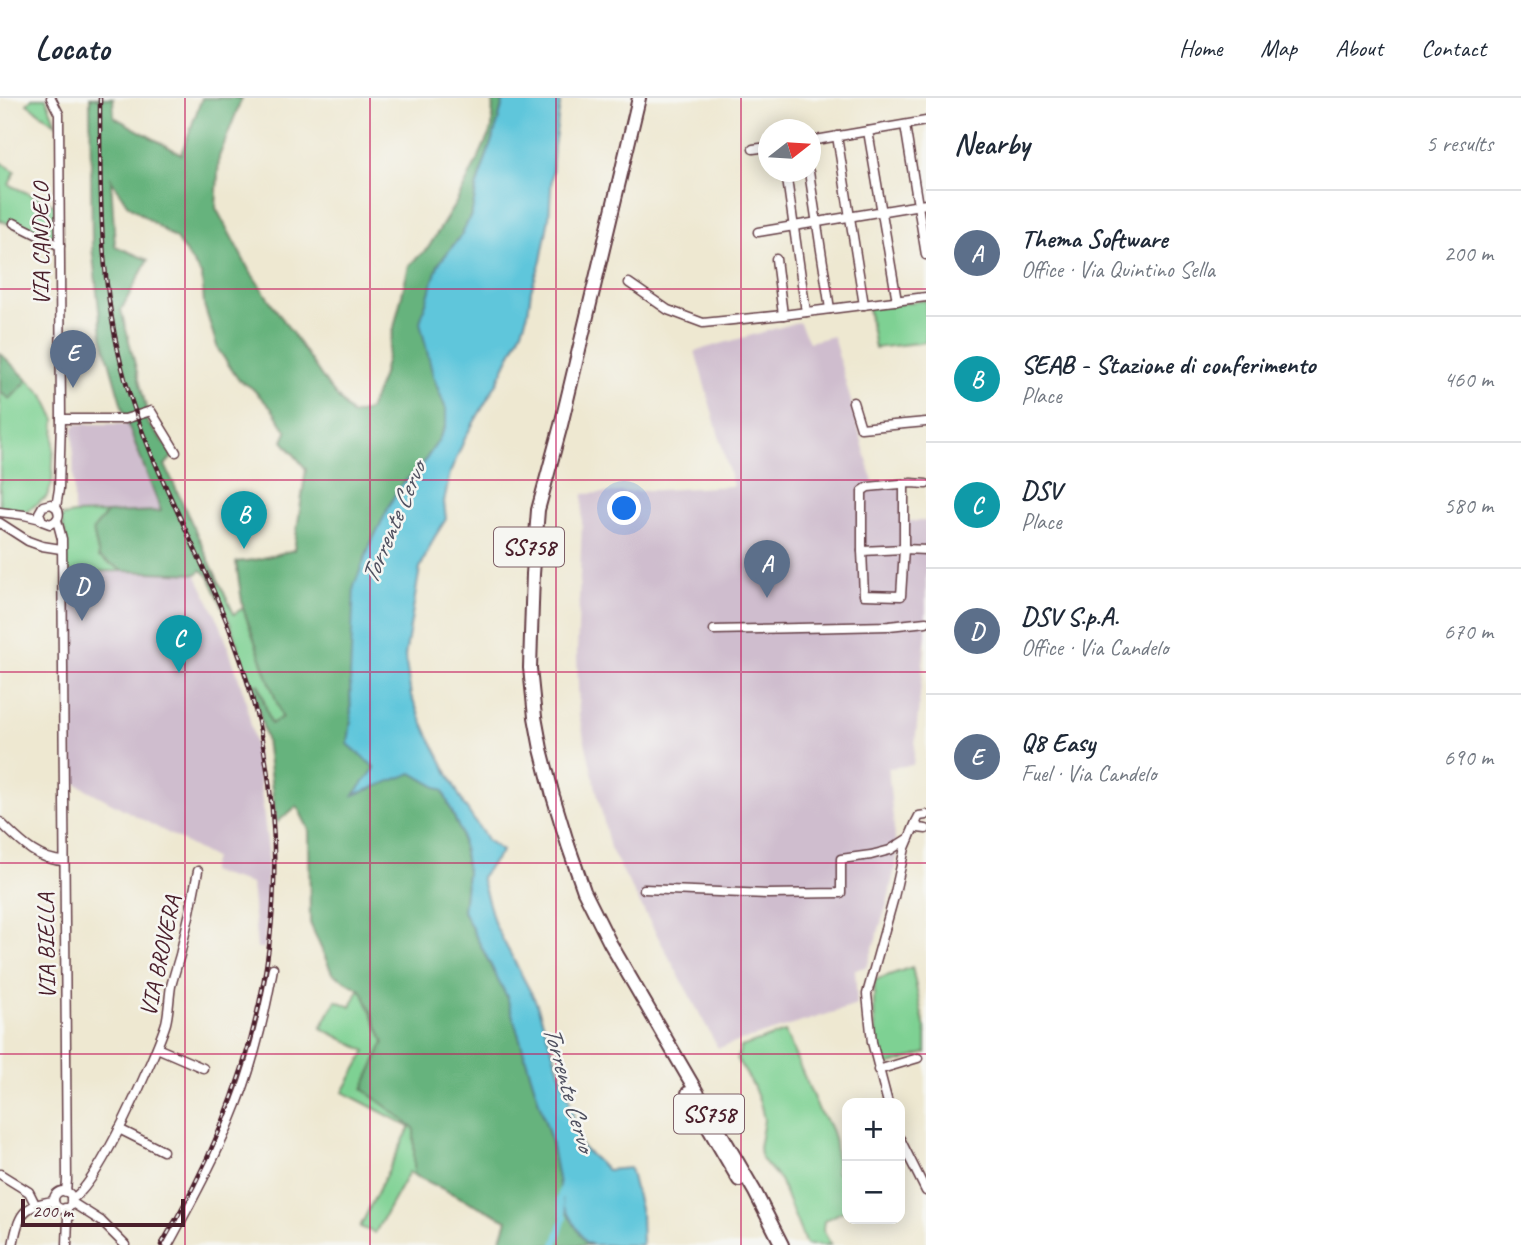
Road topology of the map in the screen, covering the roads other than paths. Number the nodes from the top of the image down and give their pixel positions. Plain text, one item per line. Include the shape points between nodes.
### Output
1 (51, 98) edge
2 (633, 98) edge
3 (639, 98) edge
4 (926, 121) edge
5 (905, 125) junction
6 (868, 131) junction
7 (837, 136) junction
8 (821, 139) edge
9 (758, 148) edge
10 (753, 149) dead end
11 (787, 182) edge
12 (811, 182) edge
13 (922, 205) edge
14 (881, 211) junction
15 (849, 216) junction
16 (817, 222) junction
17 (14, 223) dead end
18 (793, 226) junction
19 (758, 232) dead end
20 (60, 246) junction
21 (926, 255) edge
22 (776, 259) dead end
23 (629, 283) dead end
24 (926, 297) edge
25 (897, 301) junction
26 (864, 305) junction
27 (830, 309) junction
28 (806, 312) junction
29 (783, 315) junction
30 (853, 402) dead end
31 (61, 419) junction
32 (926, 422) edge
33 (176, 452) dead end
34 (904, 484) junction
35 (926, 484) edge
36 (49, 506) junction
37 (0, 512) edge
38 (24, 515) junction
39 (57, 520) junction
40 (44, 521) junction
41 (0, 523) edge
42 (61, 549) junction
43 (904, 549) junction
44 (926, 550) edge
45 (862, 551) junction
46 (926, 622) edge
47 (714, 630) dead end
48 (925, 812) edge
49 (0, 822) edge
50 (916, 822) junction
51 (924, 830) edge
52 (910, 834) junction
53 (64, 861) junction
54 (198, 871) dead end
55 (644, 889) dead end
56 (273, 968) dead end
57 (157, 1048) junction
58 (918, 1058) dead end
59 (203, 1068) dead end
60 (878, 1070) junction
61 (886, 1098) edge
62 (119, 1129) junction
63 (905, 1149) edge
64 (163, 1151) dead end
65 (0, 1174) edge
66 (926, 1191) edge
67 (68, 1200) junction
68 (54, 1201) junction
69 (34, 1204) junction
70 (13, 1245) edge
71 (67, 1245) edge
72 (125, 1245) edge
73 (168, 1245) edge
74 (774, 1245) edge
75 (782, 1245) edge

1 - 20 street, VIA CANDELO via 59,114
2 - 74 highway, SS758 via 533,511 523,604 524,691 546,800 602,946
3 - 75 highway, SS758 via 538,510 530,668 535,717 553,796 584,891
4 - 5 street
5 - 6 street
5 - 13 street
6 - 7 street
6 - 14 street
7 - 8 street
7 - 15 street
9 - 10 street
11 - 18 street
12 - 16 street
13 - 14 street
13 - 21 street
14 - 15 street
14 - 25 street
15 - 16 street
15 - 26 street
16 - 18 street
16 - 27 street
17 - 20 street
18 - 19 street
18 - 28 street
20 - 31 street, VIA CANDELO
22 - 29 street
23 - 29 street via 668,310 703,323
24 - 25 street
25 - 26 street
26 - 27 street
27 - 28 street
28 - 29 street
30 - 32 street via 861,428
31 - 33 street via 125,419 151,411
31 - 36 street, VIA CANDELO via 58,476
34 - 35 street
34 - 43 street
34 - 45 street via 862,491
36 - 38 street
36 - 39 street via 59,512
36 - 40 street via 39,513
37 - 38 street
38 - 40 street
39 - 40 street
39 - 42 street
40 - 42 street via 56,532
41 - 42 street via 28,541
42 - 53 street, VIA BIELLA
43 - 44 street
43 - 45 street
43 - 45 street via 901,596 864,595
46 - 47 street
48 - 50 street
49 - 53 street via 31,850
50 - 51 street
50 - 52 street
51 - 52 street
52 - 55 street via 890,850 841,859 841,893
52 - 60 street via 867,994
53 - 67 street, VIA BIELLA
54 - 57 street, VIA BROVERA
56 - 73 street via 237,1105
57 - 59 street, VIA BROVERA
57 - 62 street, VIA BROVERA
58 - 60 street
60 - 61 street
62 - 64 street
62 - 67 street, VIA BROVERA via 88,1185
63 - 66 street
65 - 69 street via 29,1192
67 - 68 street via 59,1208
67 - 68 street, VIA BROVERA via 58,1192
67 - 71 street, VIA BIELLA
67 - 72 street via 101,1221
68 - 69 street
69 - 70 street via 24,1213

